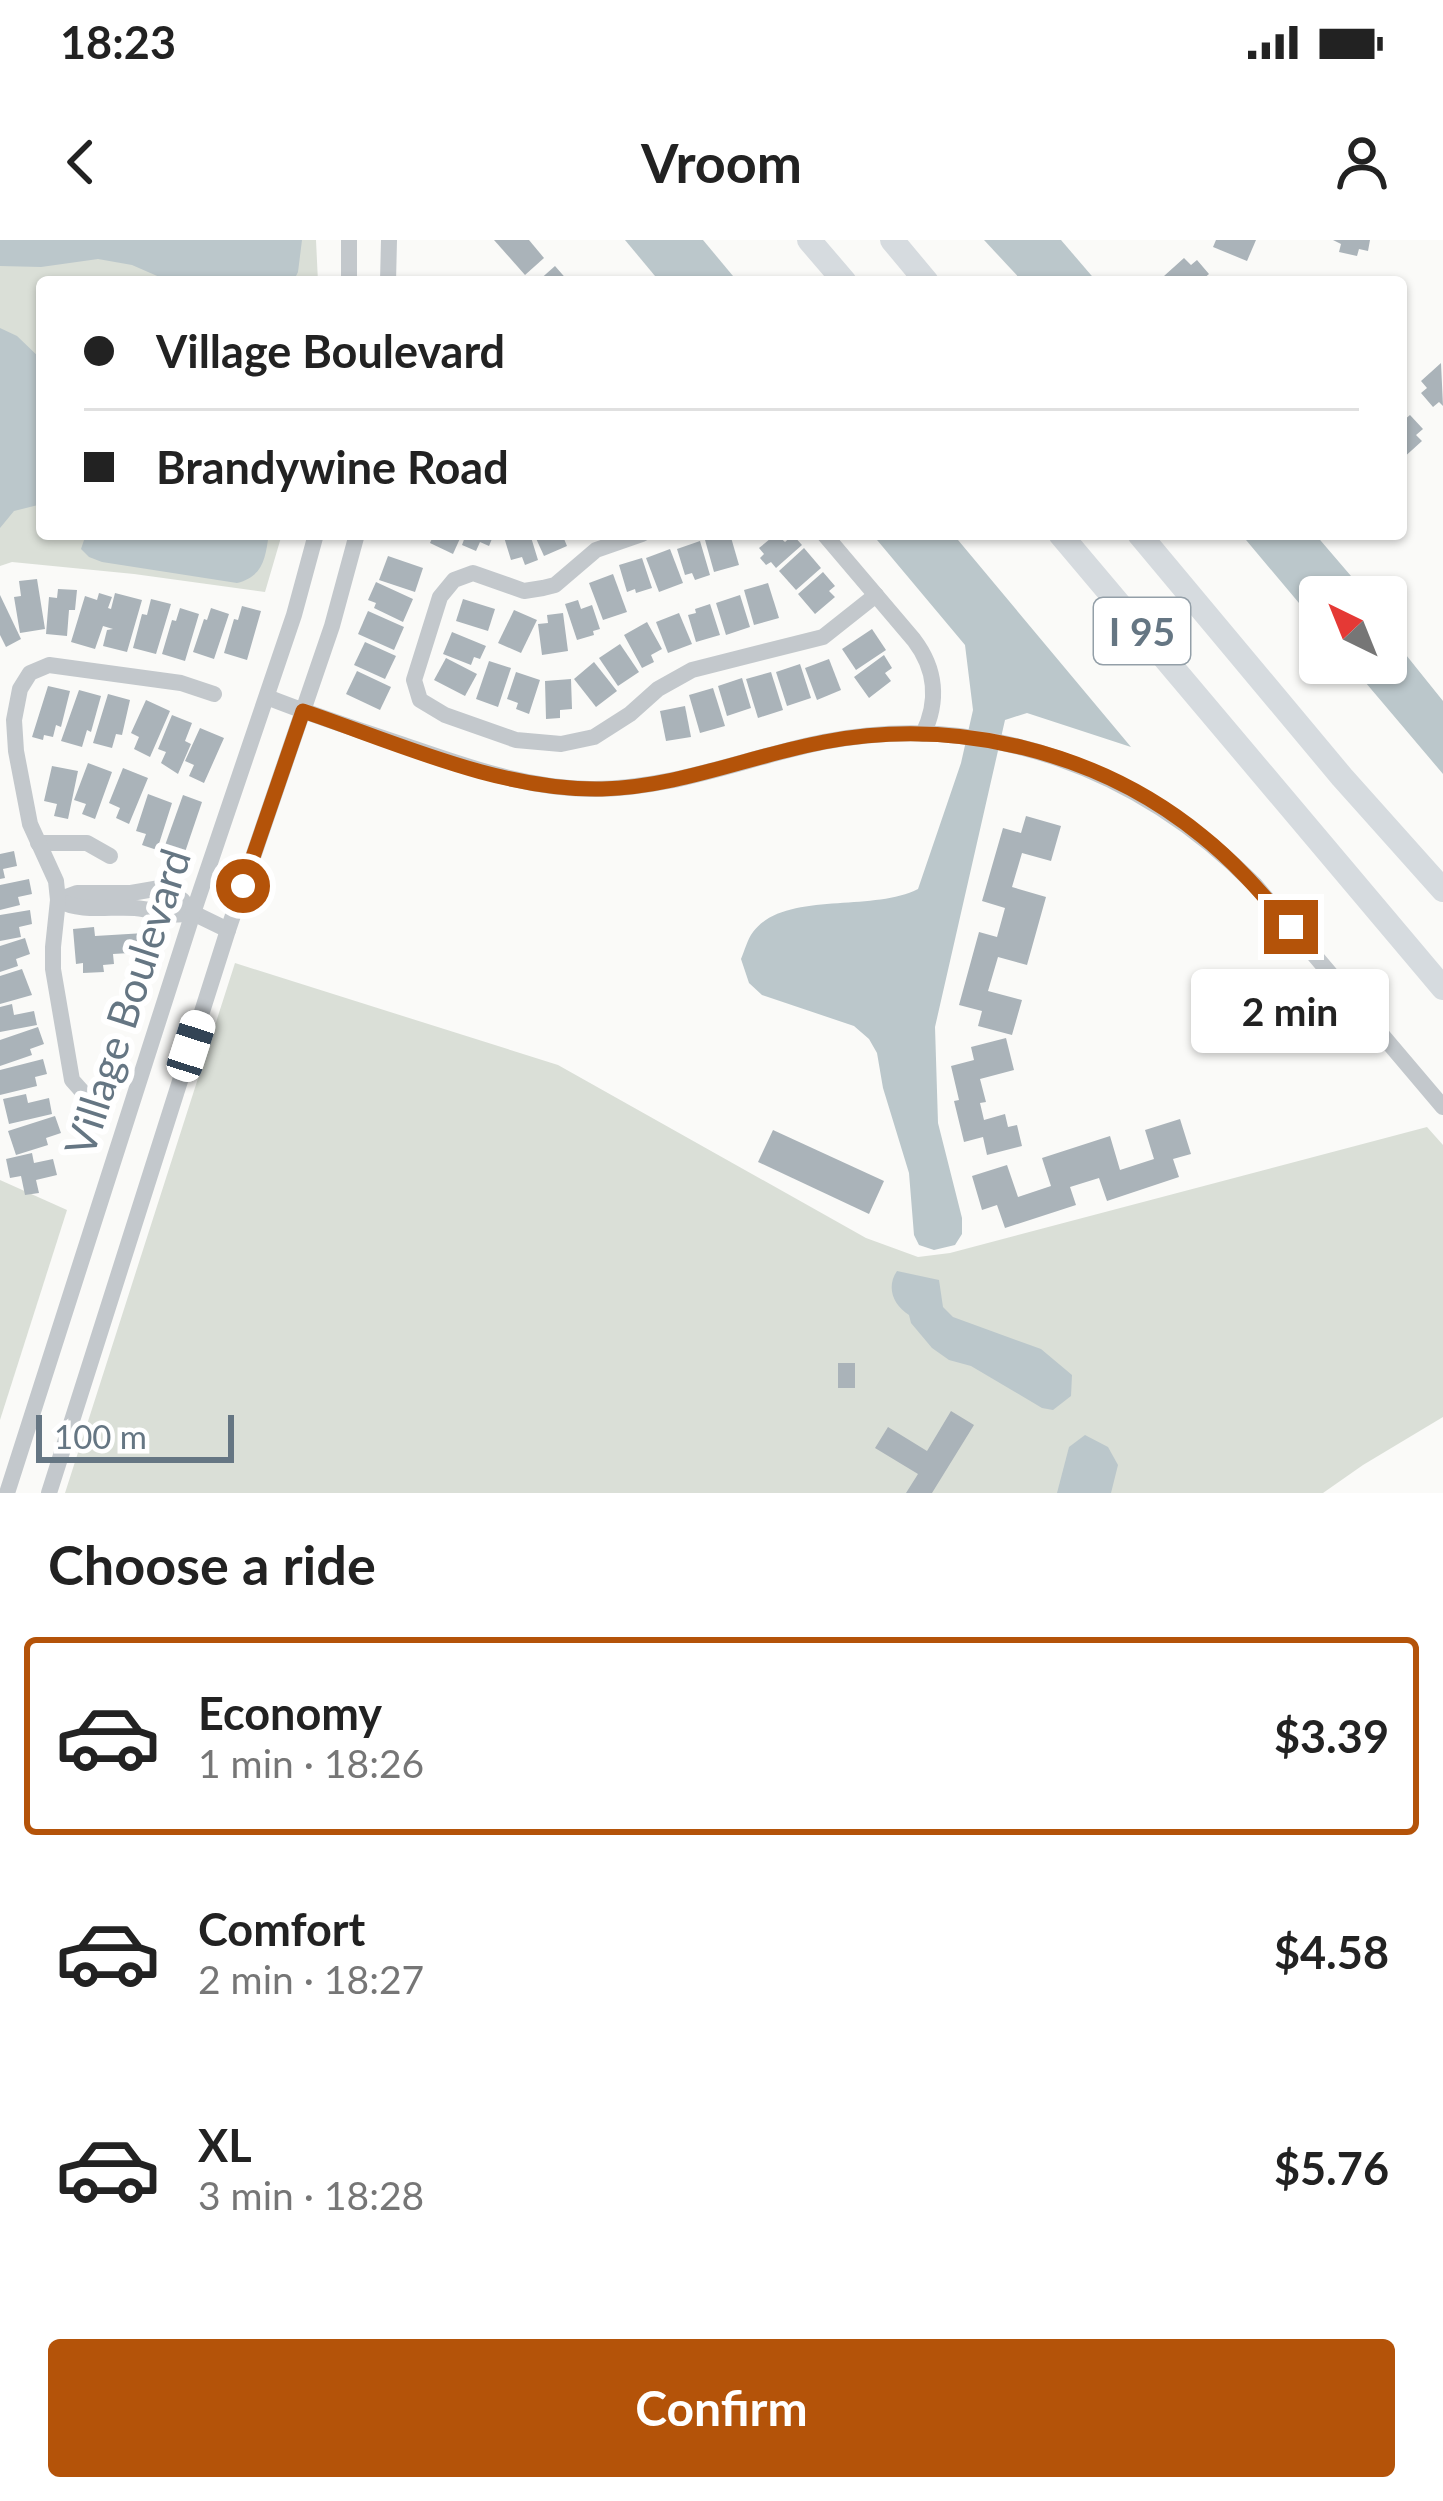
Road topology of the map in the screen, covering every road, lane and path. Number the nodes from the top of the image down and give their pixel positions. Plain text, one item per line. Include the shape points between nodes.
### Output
1 (349, 240) edge
2 (388, 240) edge
3 (809, 240) edge
4 (892, 240) edge
5 (349, 276) edge
6 (388, 276) edge
7 (840, 276) edge
8 (922, 276) edge
9 (314, 540) edge
10 (355, 540) edge
11 (625, 540) edge
12 (829, 540) edge
13 (1065, 540) edge
14 (1143, 540) edge
15 (876, 595) junction
16 (214, 694) dead end
17 (266, 697) junction
18 (303, 711) junction
19 (923, 734) junction
20 (38, 844) junction
21 (110, 856) dead end
22 (1443, 890) edge
23 (58, 900) junction
24 (194, 913) junction
25 (228, 930) junction
26 (1443, 988) edge
27 (88, 1098) dead end
28 (1443, 1107) edge
29 (8, 1493) edge
30 (49, 1493) edge

1 - 5 street
2 - 6 street
3 - 7 highway
4 - 8 highway
9 - 17 street, Village Boulevard
10 - 18 street, Village Boulevard
11 - 15 street via 596,550 555,585 524,591 472,573 454,580 440,598 414,680 420,700 516,740 594,737 692,670 823,637
12 - 15 street
13 - 26 highway, I 95
14 - 22 highway, I 95
15 - 19 street via 929,666 933,706
16 - 20 street via 49,665 30,673 14,730
17 - 18 street
17 - 24 street, Village Boulevard
18 - 19 street via 476,770 586,789 657,784 824,742
18 - 25 street, Village Boulevard
19 - 28 street via 1002,742 1067,760 1136,791 1199,833 1255,885
20 - 21 street via 87,843
20 - 23 street
23 - 24 street
23 - 27 street via 53,969 72,1080
24 - 25 street
24 - 29 street, Village Boulevard
25 - 30 street, Village Boulevard

